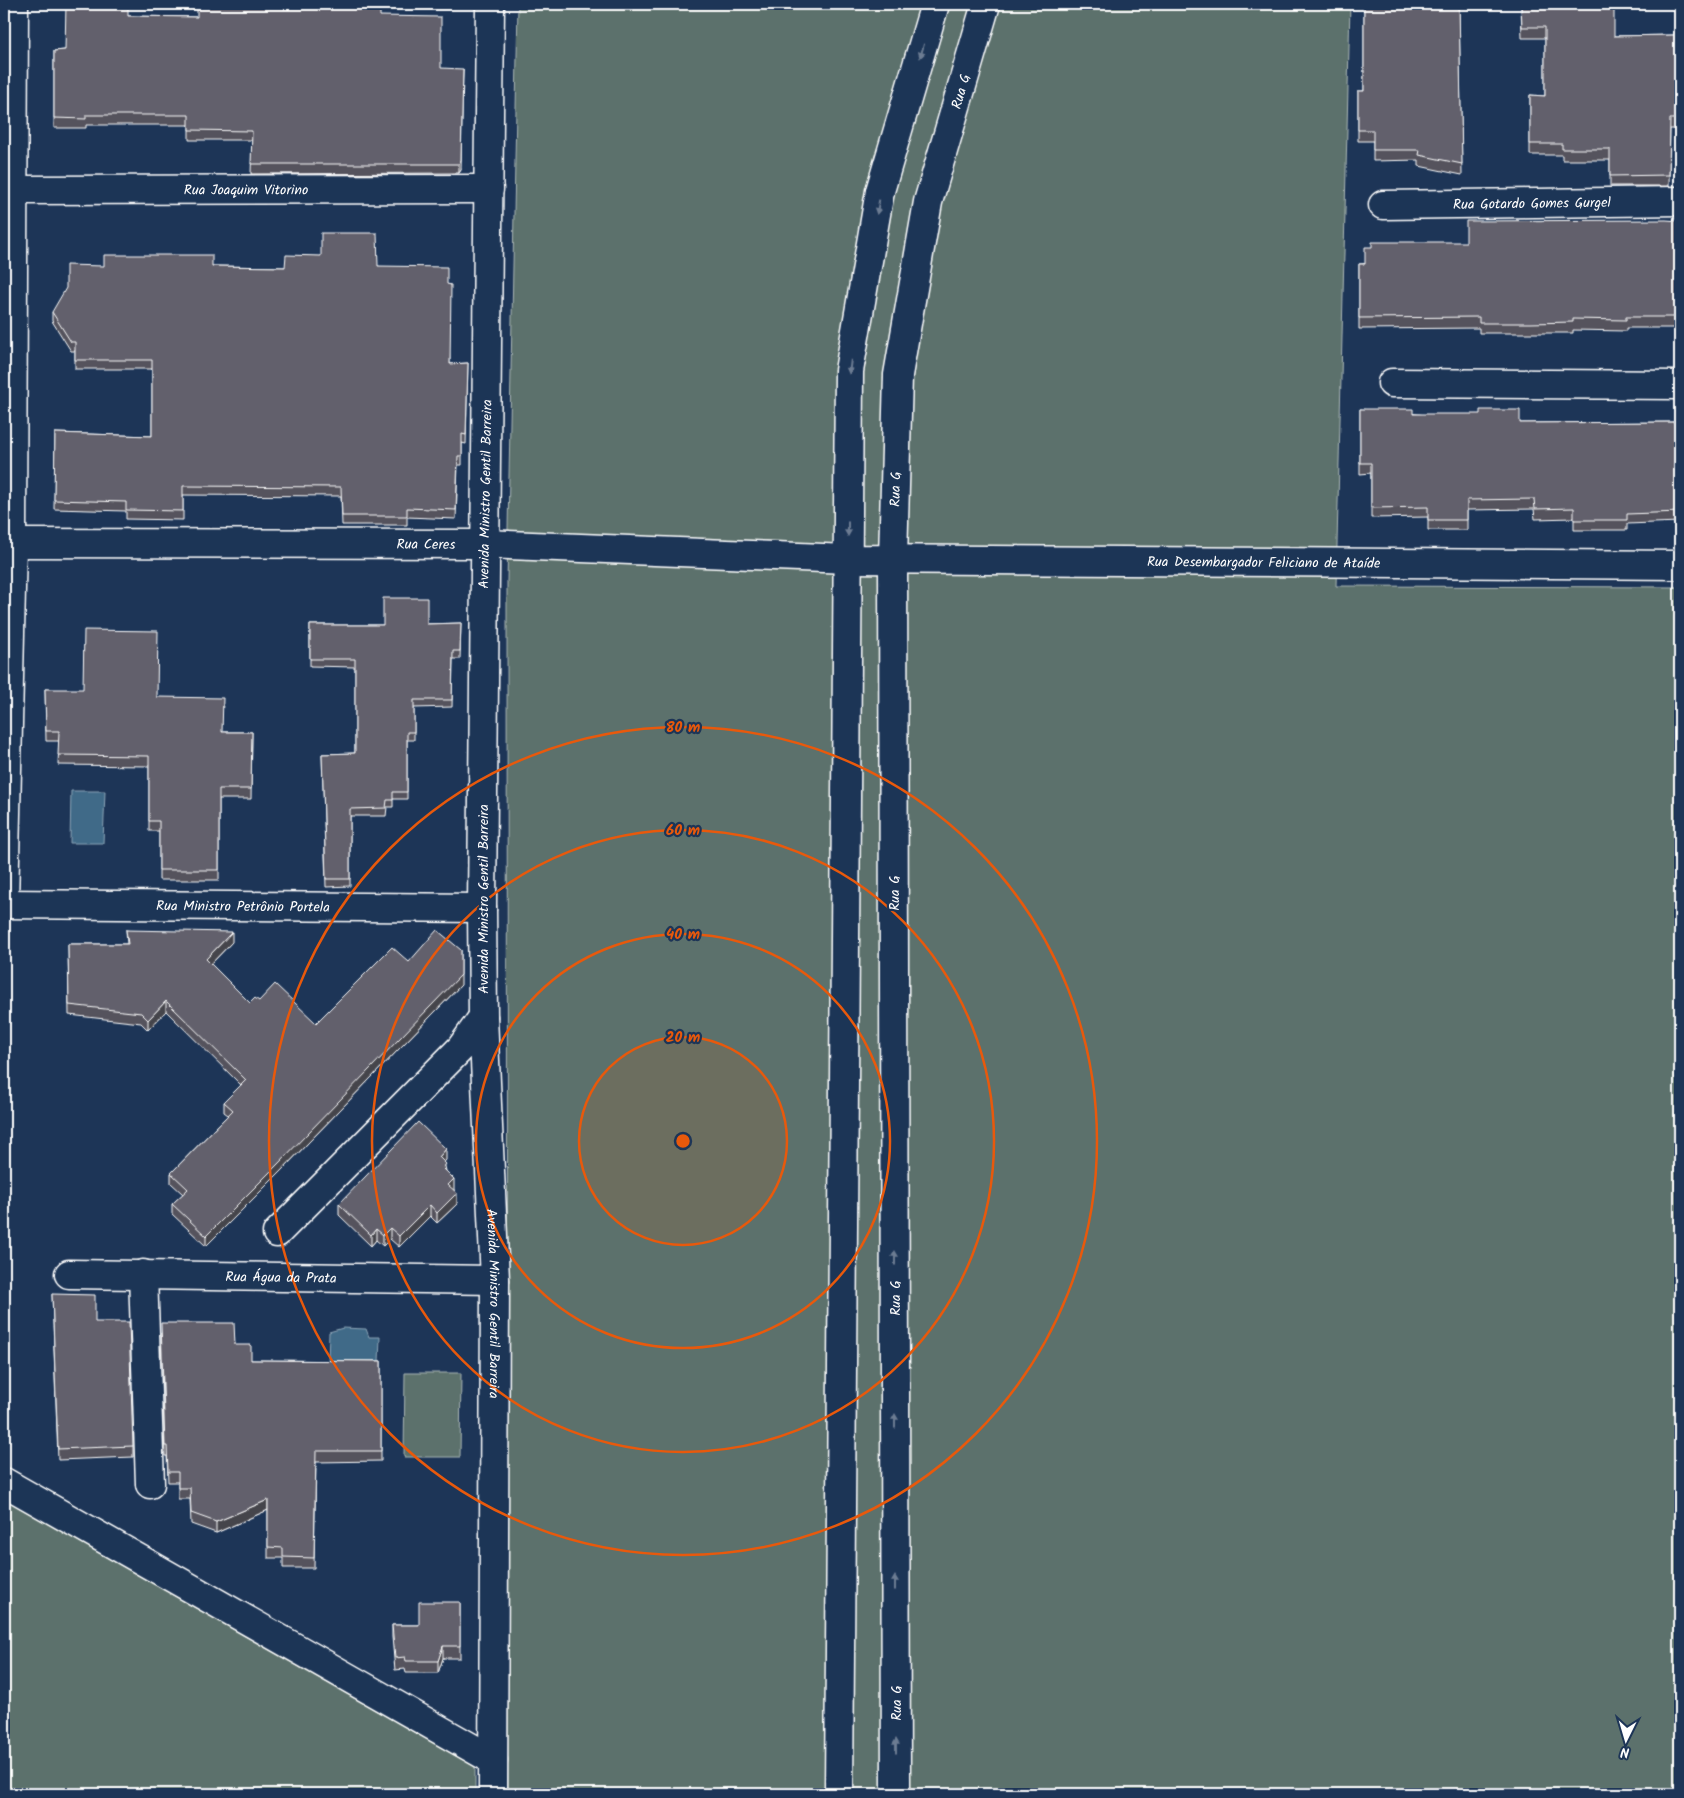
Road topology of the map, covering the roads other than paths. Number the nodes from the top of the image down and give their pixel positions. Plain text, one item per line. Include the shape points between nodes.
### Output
1 (14, 4) edge
2 (490, 4) edge
3 (935, 4) edge
4 (986, 4) edge
5 (489, 189) junction
6 (8, 190) edge
7 (1680, 201) edge
8 (1383, 205) dead end
9 (1392, 383) dead end
10 (1680, 385) edge
11 (8, 543) edge
12 (485, 544) junction
13 (848, 559) junction
14 (893, 559) junction
15 (1680, 565) edge
16 (4, 904) edge
17 (482, 908) junction
18 (483, 1017) junction
19 (277, 1233) dead end
20 (69, 1274) dead end
21 (142, 1274) junction
22 (495, 1280) junction
23 (4, 1482) edge
24 (150, 1484) dead end
25 (493, 1760) junction
26 (493, 1794) edge
27 (839, 1794) edge
28 (896, 1794) edge

1 - 6 street
2 - 5 street, Avenida Ministro Gentil Barreira
3 -> 13 street via 880,191 848,371
4 - 14 street, Rua G via 928,202 898,375
5 - 6 street, Rua Joaquim Vitorino
5 - 12 street, Avenida Ministro Gentil Barreira
6 - 11 street
7 - 8 street, Rua Gotardo Gomes Gurgel
9 - 10 street
11 - 12 street, Rua Ceres
11 - 16 street
12 - 13 street, Rua Ceres
12 - 17 street, Avenida Ministro Gentil Barreira
13 - 14 street, Rua Desembargador Feliciano de Ataíde
13 - 27 street
14 - 15 street, Rua Desembargador Feliciano de Ataíde
28 -> 14 street, Rua G
16 - 17 street, Rua Ministro Petrônio Portela
17 - 18 street, Avenida Ministro Gentil Barreira
18 - 19 street via 461,1048
18 - 22 street, Avenida Ministro Gentil Barreira
20 - 21 street, Rua Água da Prata
21 - 22 street, Rua Água da Prata
21 - 24 street
22 - 25 street, Avenida Ministro Gentil Barreira
23 - 25 street
25 - 26 street, Avenida Ministro Gentil Barreira

